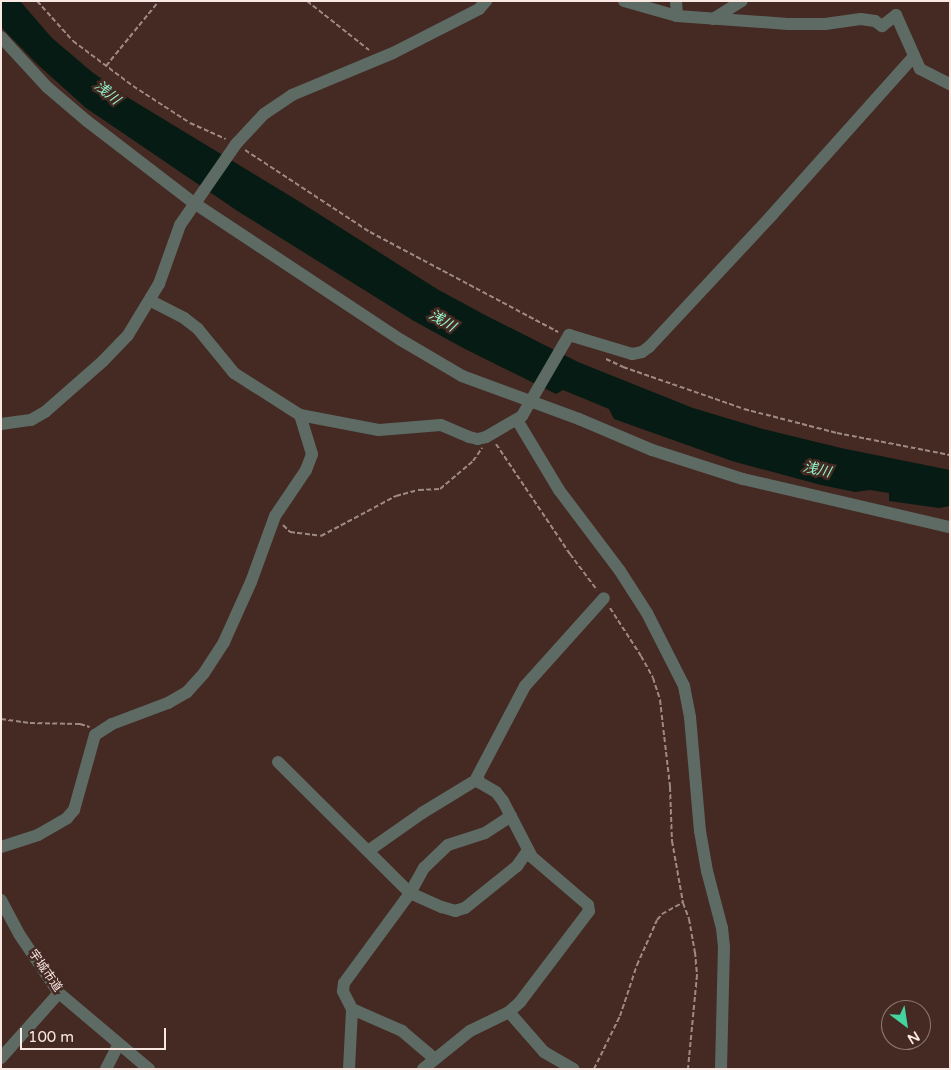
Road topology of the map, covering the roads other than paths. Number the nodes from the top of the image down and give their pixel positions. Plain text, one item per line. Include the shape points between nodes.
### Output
1 (486, 1) edge
2 (624, 1) edge
3 (676, 1) edge
4 (742, 1) edge
5 (677, 16) junction
6 (712, 19) junction
7 (1, 37) edge
8 (914, 56) junction
9 (950, 84) edge
10 (196, 200) junction
11 (151, 301) junction
12 (531, 398) junction
13 (300, 415) junction
14 (517, 420) junction
15 (1, 424) edge
16 (950, 527) edge
17 (604, 598) road end
18 (278, 762) dead end
19 (478, 779) junction
20 (511, 816) junction
21 (1, 847) edge
22 (528, 850) junction
23 (368, 851) junction
24 (410, 893) junction
25 (1, 900) edge
26 (59, 992) junction
27 (352, 1009) junction
28 (509, 1012) junction
29 (119, 1044) junction
30 (1, 1058) edge
31 (435, 1059) junction
32 (106, 1069) edge
33 (149, 1069) edge
34 (349, 1069) edge
35 (423, 1069) edge
36 (574, 1069) edge
37 (721, 1069) edge

1 - 10 street via 479,9 446,26 292,95 264,114 233,147
2 - 5 street
3 - 5 street
4 - 6 street
5 - 6 street
6 - 8 street via 825,24 861,19 876,21 882,26 896,15
7 - 10 street via 47,86 86,121
8 - 9 street via 920,69
8 - 12 street via 649,347 632,354 572,334 564,340
10 - 11 street via 171,246
10 - 12 street via 401,340 462,376
11 - 13 street via 198,329 234,373
11 - 15 street via 116,348 45,412 31,420
12 - 14 street
12 - 16 street via 652,450 743,479
13 - 14 street via 379,430 441,426 478,439
13 - 21 street via 312,454 306,470 275,516 251,582 224,642 204,673 186,692 168,704 112,724 95,735 74,810 67,818 38,834
14 - 37 street via 559,490 647,613 684,686 706,871 724,946
17 - 19 street via 525,686 479,771
18 - 23 street
19 - 20 street via 496,792
19 - 23 street
20 - 22 street
20 - 24 street via 486,833 448,845 424,868
22 - 24 street via 517,866 465,908 456,911
22 - 28 street via 590,908 586,918 541,977
23 - 24 street
24 - 27 street via 344,983 342,991
25 - 26 street, 宇城市道 via 19,934
26 - 29 street, 宇城市道
26 - 30 street
27 - 31 street via 402,1031
27 - 34 street
28 - 31 street via 470,1031
28 - 36 street via 544,1052
29 - 32 street
29 - 33 street, 宇城市道
31 - 35 street

